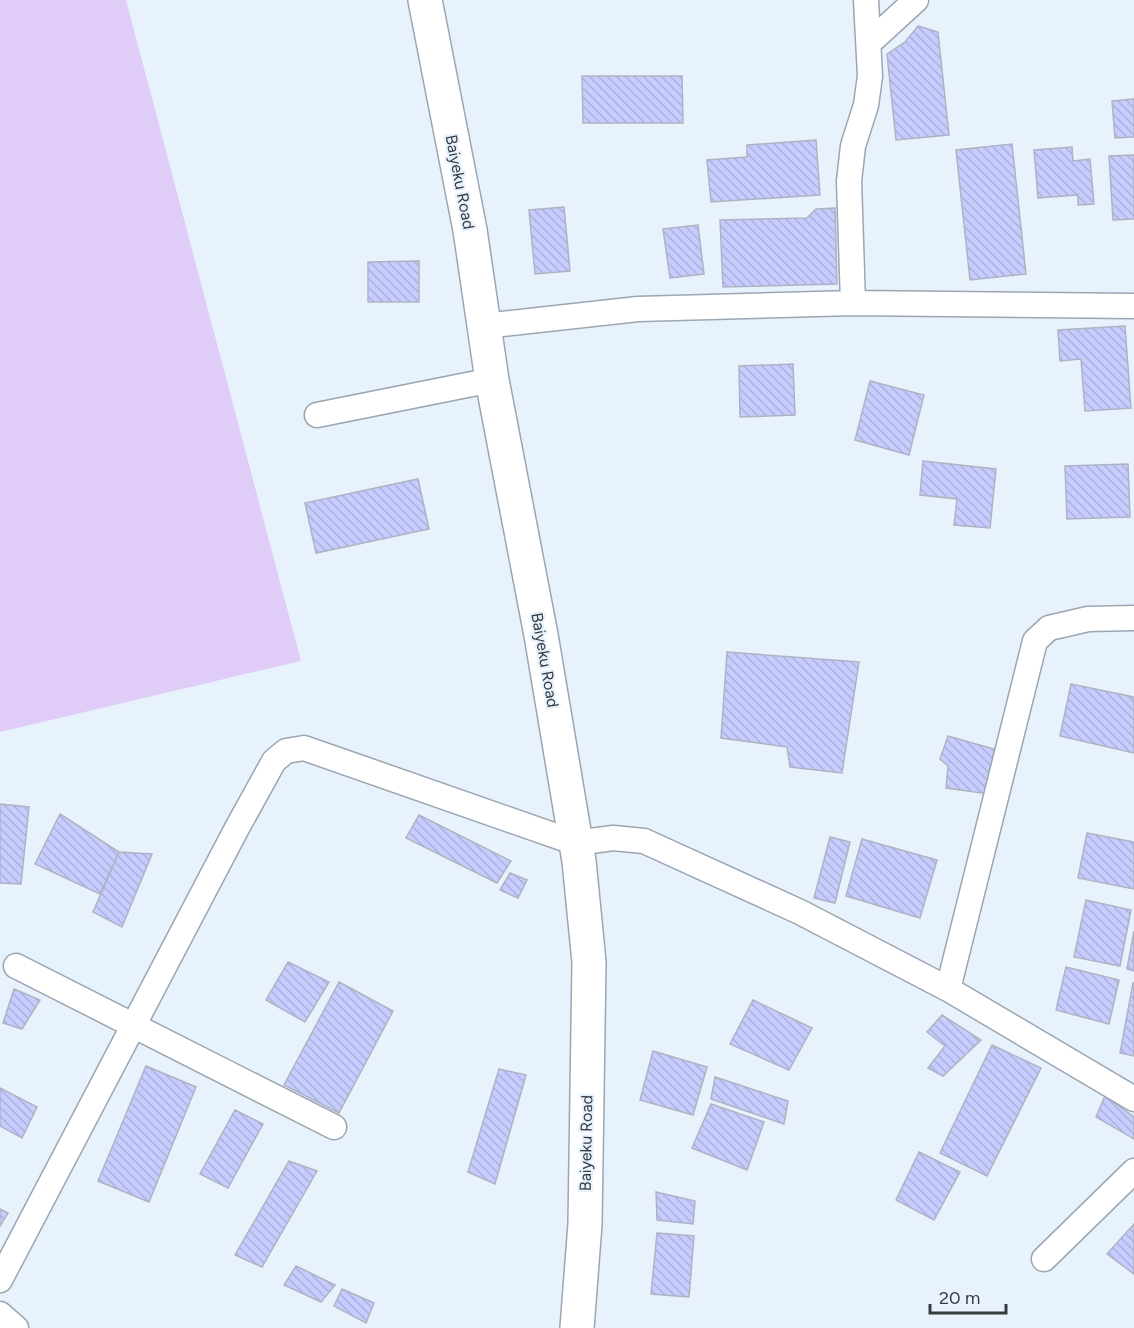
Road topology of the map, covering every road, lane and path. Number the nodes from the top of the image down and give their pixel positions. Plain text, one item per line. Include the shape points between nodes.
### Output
1 (425, 0) edge
2 (866, 0) edge
3 (916, 0) edge
4 (869, 43) junction
5 (853, 303) junction
6 (1134, 306) edge
7 (484, 327) junction
8 (492, 380) junction
9 (317, 416) dead end
10 (1134, 618) edge
11 (576, 843) junction
12 (16, 966) dead end
13 (948, 989) junction
14 (135, 1025) junction
15 (1134, 1099) edge
16 (334, 1127) dead end
17 (1134, 1171) edge
18 (1044, 1259) dead end
19 (0, 1280) edge
20 (0, 1314) edge
21 (16, 1328) edge
22 (577, 1328) edge

1 - 7 main road, Baiyeku Road via 470,230
2 - 4 street
3 - 4 street
4 - 5 street via 866,105 853,146 849,181
5 - 6 street
5 - 7 street via 638,309
7 - 8 main road, Baiyeku Road
8 - 9 street
8 - 11 main road, Baiyeku Road
10 - 13 street via 1088,619 1049,628 1035,641
11 - 13 street via 602,839 644,841 800,912
11 - 14 street via 304,748 286,751 274,761
11 - 22 main road, Baiyeku Road via 589,962 585,1224
12 - 14 street
13 - 15 street
14 - 16 street
14 - 19 street
17 - 18 street
20 - 21 street

